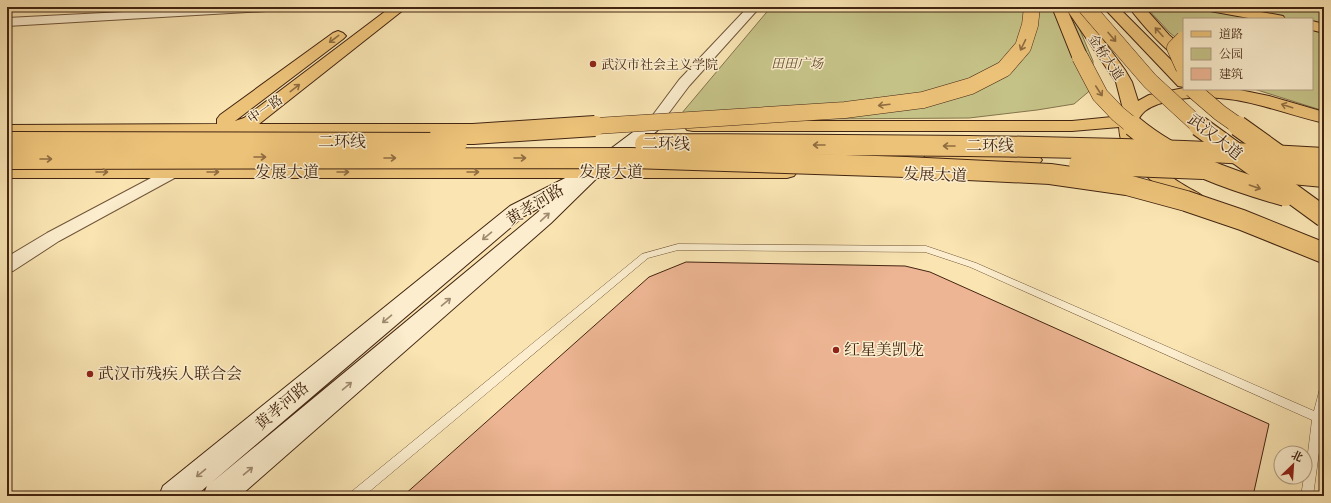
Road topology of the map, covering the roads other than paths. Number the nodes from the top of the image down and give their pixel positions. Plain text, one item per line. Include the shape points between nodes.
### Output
1 (284, 7) edge
2 (377, 7) edge
3 (400, 7) edge
4 (754, 7) edge
5 (1032, 7) edge
6 (1059, 7) edge
7 (1072, 7) edge
8 (1086, 7) edge
9 (1110, 7) edge
10 (1136, 7) edge
11 (1210, 7) edge
12 (1272, 18) edge
13 (7, 22) edge
14 (1313, 26) edge
15 (1324, 29) edge
16 (1313, 35) edge
17 (1324, 38) edge
18 (1183, 40) edge
19 (1183, 55) edge
20 (1183, 66) edge
21 (1183, 81) edge
22 (1193, 90) edge
23 (1201, 90) edge
24 (1231, 92) edge
25 (1220, 113) junction
26 (1130, 117) junction
27 (1324, 118) edge
28 (651, 127) junction
29 (226, 129) junction
30 (7, 130) edge
31 (473, 134) junction
32 (7, 142) edge
33 (36, 142) junction
34 (1324, 143) edge
35 (7, 158) edge
36 (631, 158) junction
37 (1324, 158) edge
38 (1032, 160) junction
39 (1324, 169) edge
40 (7, 172) edge
41 (174, 172) junction
42 (592, 172) junction
43 (1324, 177) edge
44 (1324, 188) edge
45 (1324, 206) edge
46 (1211, 209) junction
47 (1324, 217) edge
48 (1283, 235) junction
49 (1324, 243) edge
50 (1324, 253) edge
51 (7, 266) edge
52 (1324, 391) edge
53 (1318, 418) junction
54 (174, 496) edge
55 (218, 496) edge
56 (355, 496) edge
57 (1307, 496) edge

1 - 13 street
2 -> 29 main road, 中一路 via 226,119
29 -> 3 main road, 中一路 via 250,122
4 - 28 street via 684,83
5 -> 31 main road, bridge via 1023,47 1004,69 971,86 922,100 845,110
6 -> 45 main road, bridge via 1099,94 1121,117 1151,138 1218,175 1264,191
7 - 26 main road, 金桥大道 via 1124,82
8 -> 47 main road, 武汉大道, bridge via 1150,81 1196,124
9 - 21 main road
19 -> 10 main road
11 - 12 main road
14 - 15 main road
16 - 17 main road
18 - 20 main road, bridge via 1175,48
22 - 25 main road, 武汉大道, bridge
23 - 25 main road, bridge
24 - 26 main road via 1171,94 1147,101
27 -> 24 main road via 1282,104
25 - 44 main road, 武汉大道, bridge
26 - 28 main road via 1072,126
26 - 46 main road, 金桥大道 via 1128,136 1136,154 1153,172 1178,191
28 - 29 main road
28 - 42 main road
29 - 30 main road
29 - 41 main road
31 - 33 main road, bridge via 235,133
31 - 34 main road, bridge via 869,132
32 - 33 main road, 二环线, bridge
37 -> 33 main road, 二环线, bridge via 1243,152 1042,146
35 -> 36 main road, 二环线, bridge
36 - 38 main road, 二环线, bridge
36 - 50 main road, bridge via 906,167 1074,177 1127,184 1242,220
38 - 39 main road, 二环线, bridge via 1265,165
38 - 43 main road, bridge via 1106,166 1246,170
40 -> 41 main road, 发展大道
41 -> 42 main road, 发展大道
41 - 51 street via 53,237
42 - 46 main road, 发展大道 via 855,173 996,177 1066,182 1149,194
42 -> 54 main road, 黄孝河路 via 518,211
55 -> 42 main road, 黄孝河路 via 544,218
46 - 48 main road via 1246,224
48 - 49 main road
48 - 50 main road
52 - 53 lane
53 - 56 lane via 973,265 926,249 678,247 645,256
53 - 57 lane

